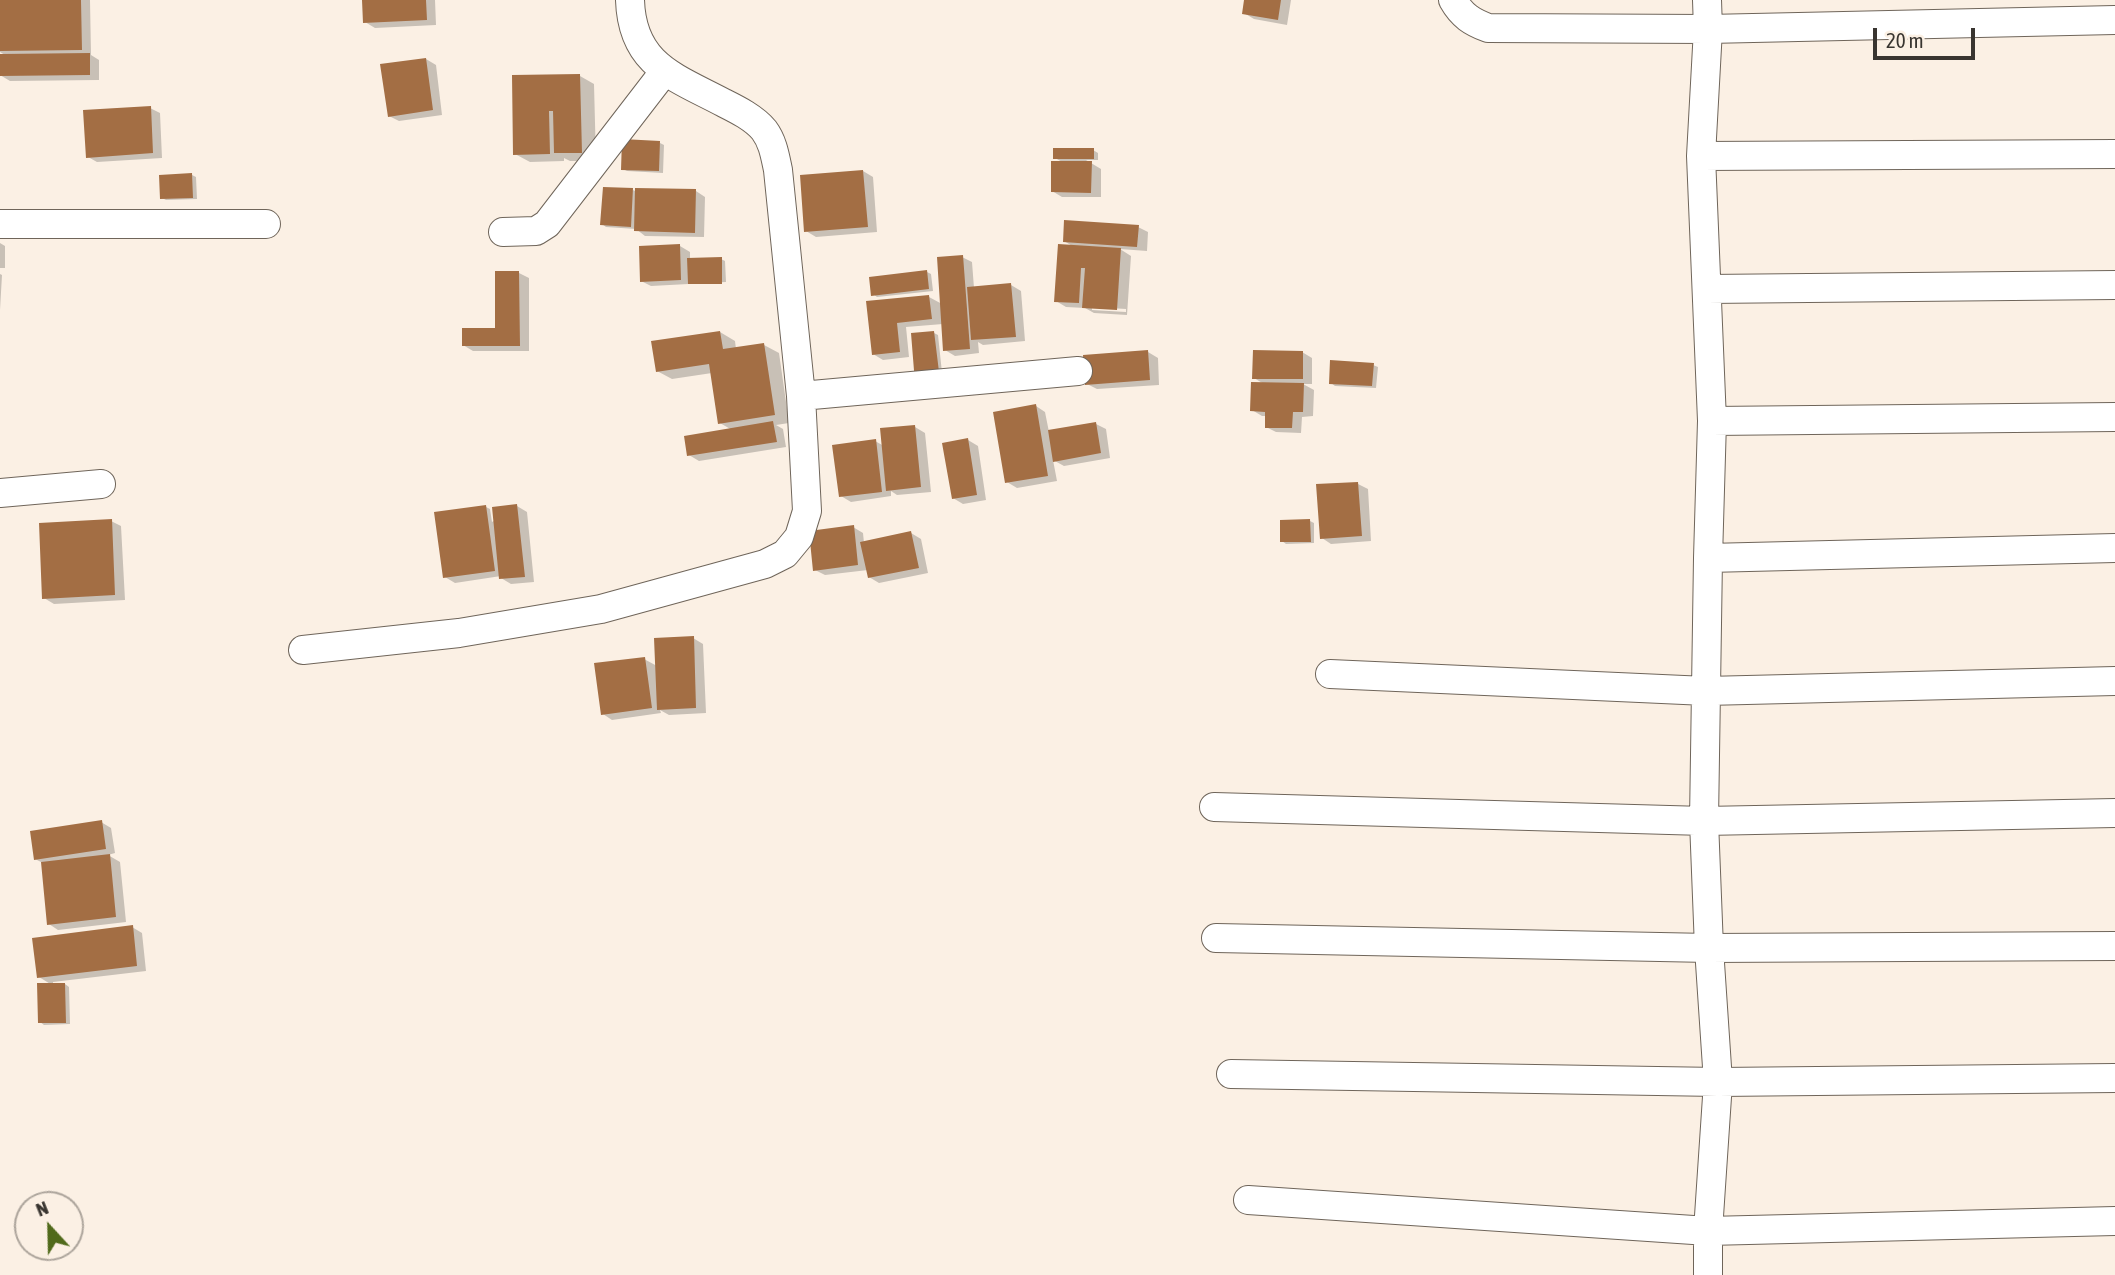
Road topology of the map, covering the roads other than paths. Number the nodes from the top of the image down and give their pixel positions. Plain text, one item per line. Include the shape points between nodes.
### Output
1 (630, 0) edge
2 (1453, 0) edge
3 (1707, 0) edge
4 (2115, 20) edge
5 (1708, 29) junction
6 (664, 72) junction
7 (2115, 154) edge
8 (1701, 156) junction
9 (0, 224) edge
10 (266, 224) dead end
11 (503, 232) dead end
12 (2115, 285) edge
13 (1707, 289) junction
14 (1079, 370) dead end
15 (801, 396) junction
16 (2115, 417) edge
17 (1712, 421) junction
18 (101, 484) dead end
19 (0, 493) edge
20 (2115, 548) edge
21 (1708, 558) junction
22 (303, 650) dead end
23 (1330, 674) dead end
24 (2115, 681) edge
25 (1706, 691) junction
26 (1214, 807) dead end
27 (2115, 813) edge
28 (1704, 821) junction
29 (1216, 938) dead end
30 (2115, 946) edge
31 (1709, 948) junction
32 (1231, 1074) dead end
33 (2115, 1078) edge
34 (1718, 1082) junction
35 (1248, 1200) dead end
36 (2115, 1221) edge
37 (1708, 1231) junction
38 (1708, 1275) edge

1 - 6 street via 630,18 638,39
2 - 5 street via 1464,16 1488,28
3 - 5 street
4 - 5 street
5 - 8 street
6 - 11 street via 547,223 536,231
6 - 15 street via 750,118 774,147
7 - 8 street
8 - 13 street
9 - 10 street
12 - 13 street
13 - 17 street
14 - 15 street
15 - 22 street via 807,511 799,537 785,554 765,564 601,609 459,633
16 - 17 street
17 - 21 street
18 - 19 street
20 - 21 street
21 - 25 street
23 - 25 street
24 - 25 street
25 - 28 street
26 - 28 street
27 - 28 street
28 - 31 street
29 - 31 street
30 - 31 street
31 - 34 street
32 - 34 street
33 - 34 street
34 - 37 street
35 - 37 street
36 - 37 street
37 - 38 street

